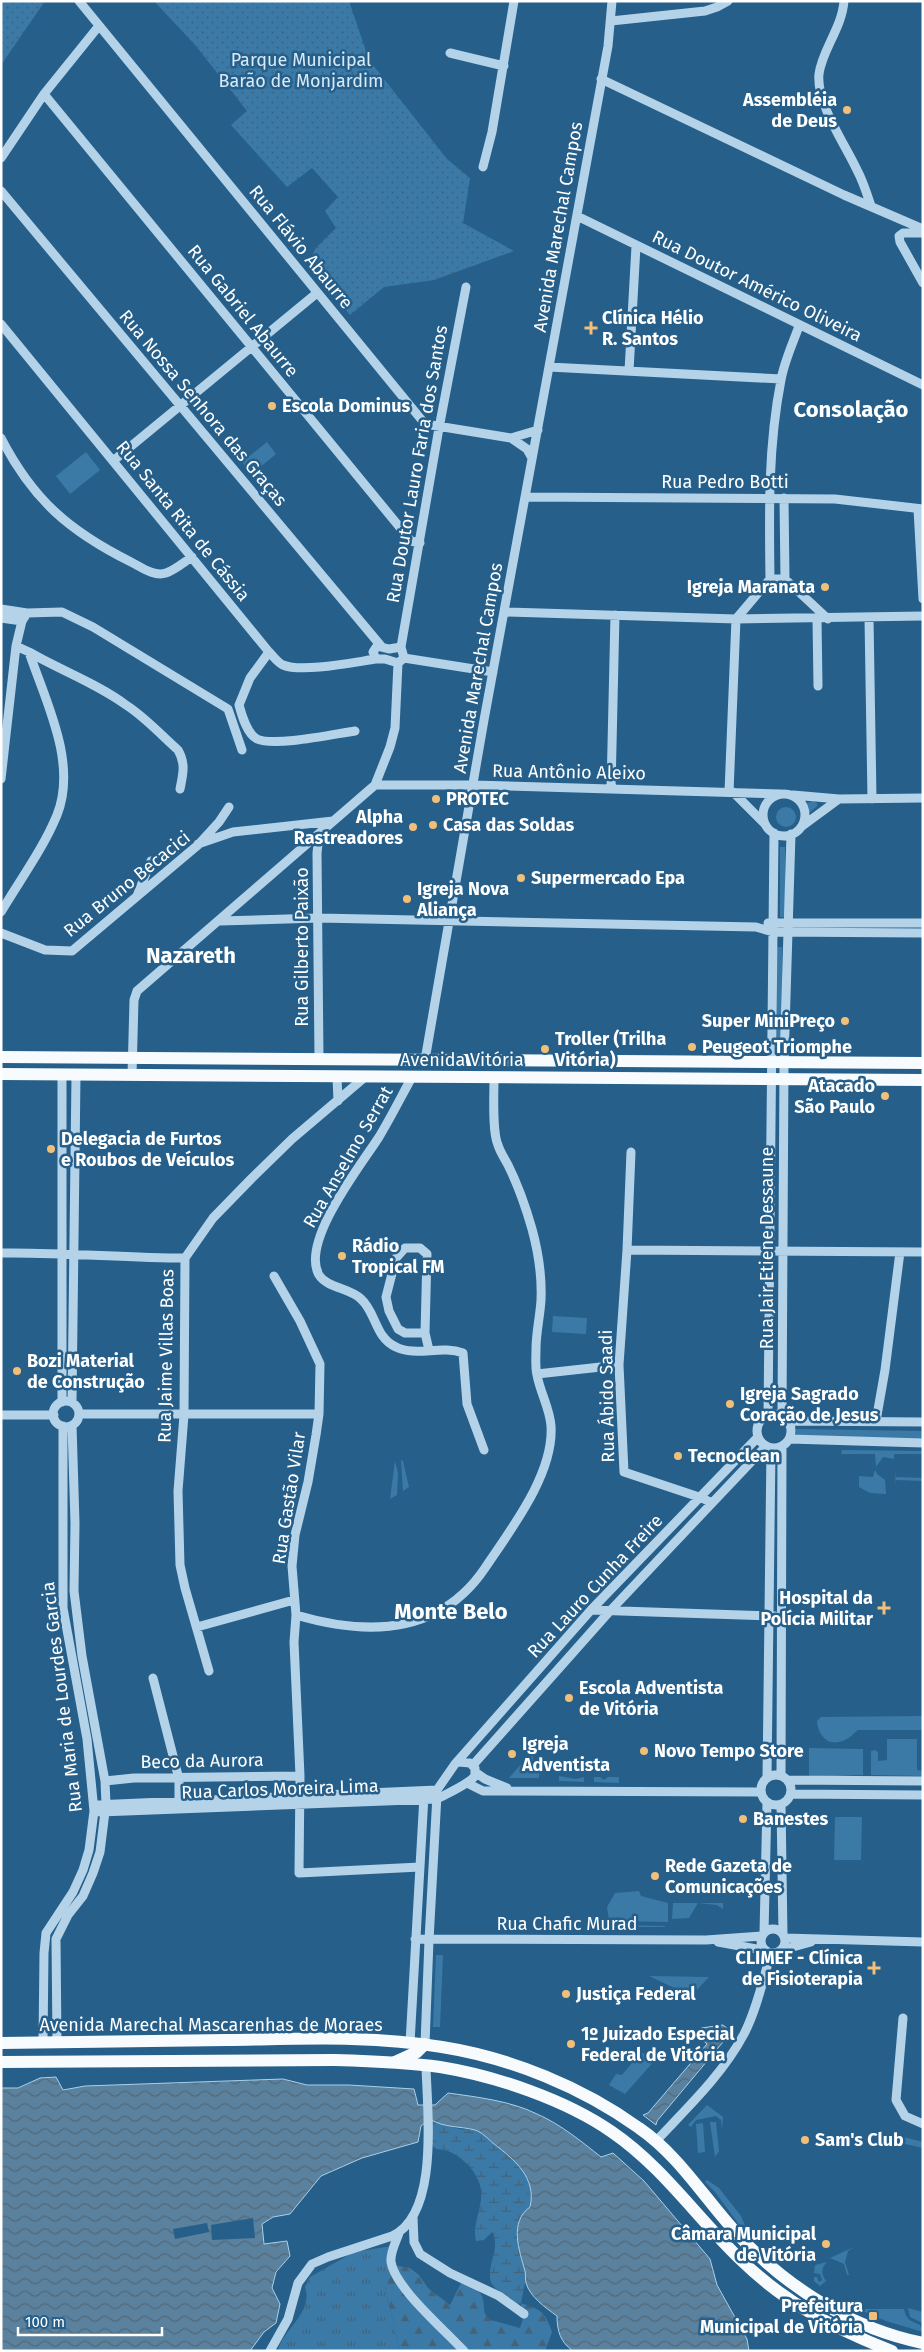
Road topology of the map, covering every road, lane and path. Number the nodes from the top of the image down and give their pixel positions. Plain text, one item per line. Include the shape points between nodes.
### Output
1 (79, 1) edge
2 (514, 1) edge
3 (612, 1) edge
4 (728, 1) edge
5 (844, 1) edge
6 (611, 21) junction
7 (98, 26) junction
8 (450, 53) dead end
9 (504, 66) junction
10 (601, 79) junction
11 (44, 94) junction
12 (1, 158) edge
13 (483, 167) dead end
14 (1, 191) edge
15 (871, 206) junction
16 (577, 216) junction
17 (923, 229) edge
18 (923, 233) edge
19 (636, 246) junction
20 (923, 283) edge
21 (466, 287) dead end
22 (317, 293) junction
23 (1, 324) edge
24 (799, 326) junction
25 (252, 347) junction
26 (549, 367) junction
27 (629, 371) junction
28 (781, 379) junction
29 (923, 385) edge
30 (180, 407) junction
31 (439, 428) junction
32 (538, 430) junction
33 (1, 438) edge
34 (511, 438) junction
35 (532, 458) junction
36 (113, 461) junction
37 (526, 497) junction
38 (768, 498) junction
39 (784, 498) junction
40 (921, 509) edge
41 (420, 544) junction
42 (192, 557) junction
43 (770, 579) junction
44 (785, 579) junction
45 (923, 598) edge
46 (1, 609) edge
47 (504, 612) junction
48 (615, 615) junction
49 (923, 616) edge
50 (25, 617) junction
51 (1, 618) edge
52 (869, 618) junction
53 (736, 619) junction
54 (816, 619) junction
55 (828, 619) junction
56 (16, 646) junction
57 (380, 646) junction
58 (401, 647) junction
59 (28, 652) junction
60 (269, 652) junction
61 (376, 658) junction
62 (401, 661) junction
63 (493, 672) junction
64 (818, 686) dead end
65 (239, 705) junction
66 (228, 709) junction
67 (355, 731) dead end
68 (242, 750) dead end
69 (1, 779) edge
70 (375, 785) junction
71 (473, 785) junction
72 (180, 789) dead end
73 (610, 789) junction
74 (731, 792) junction
75 (780, 794) junction
76 (792, 795) junction
77 (923, 798) edge
78 (839, 799) junction
79 (872, 799) junction
80 (229, 807) dead end
81 (333, 821) junction
82 (765, 824) junction
83 (801, 827) junction
84 (774, 833) junction
85 (791, 834) junction
86 (319, 835) junction
87 (198, 844) junction
88 (300, 849) junction
89 (317, 853) junction
90 (150, 861) dead end
91 (137, 898) junction
92 (1, 912) edge
93 (319, 918) junction
94 (220, 921) junction
95 (451, 921) junction
96 (788, 922) junction
97 (923, 923) edge
98 (773, 927) junction
99 (788, 932) junction
100 (1, 933) edge
101 (923, 933) edge
102 (1, 1058) edge
103 (132, 1058) junction
104 (319, 1059) junction
105 (425, 1060) junction
106 (770, 1062) junction
107 (784, 1062) junction
108 (923, 1062) edge
109 (1, 1074) edge
110 (62, 1075) junction
111 (76, 1075) junction
112 (132, 1076) junction
113 (337, 1077) junction
114 (365, 1077) junction
115 (395, 1077) junction
116 (412, 1077) junction
117 (494, 1078) junction
118 (770, 1079) junction
119 (784, 1079) junction
120 (923, 1080) edge
121 (338, 1101) junction
122 (631, 1152) dead end
123 (771, 1250) junction
124 (784, 1250) junction
125 (63, 1252) junction
126 (900, 1252) junction
127 (923, 1252) edge
128 (1, 1253) edge
129 (627, 1253) junction
130 (75, 1254) junction
131 (185, 1258) junction
132 (274, 1276) dead end
133 (425, 1333) junction
134 (429, 1350) junction
135 (619, 1365) junction
136 (537, 1374) junction
137 (62, 1402) junction
138 (72, 1402) junction
139 (80, 1414) junction
140 (319, 1414) junction
141 (1, 1415) edge
142 (54, 1415) junction
143 (184, 1415) junction
144 (768, 1416) junction
145 (785, 1419) junction
146 (876, 1421) junction
147 (923, 1422) edge
148 (67, 1426) junction
149 (758, 1437) junction
150 (785, 1443) junction
151 (923, 1443) edge
152 (768, 1446) junction
153 (484, 1450) dead end
154 (702, 1498) junction
155 (712, 1503) junction
156 (294, 1600) junction
157 (591, 1610) junction
158 (609, 1612) junction
159 (296, 1615) junction
160 (782, 1616) junction
161 (770, 1617) junction
162 (197, 1627) junction
163 (209, 1671) dead end
164 (154, 1678) dead end
165 (86, 1679) junction
166 (76, 1680) junction
167 (456, 1764) junction
168 (474, 1769) junction
169 (300, 1776) junction
170 (768, 1778) junction
171 (785, 1778) junction
172 (179, 1779) junction
173 (105, 1781) junction
174 (923, 1781) edge
175 (465, 1783) junction
176 (509, 1790) junction
177 (761, 1792) junction
178 (790, 1794) junction
179 (437, 1795) junction
180 (923, 1795) edge
181 (424, 1797) junction
182 (300, 1799) junction
183 (179, 1801) junction
184 (767, 1802) junction
185 (781, 1804) junction
186 (94, 1808) junction
187 (105, 1808) junction
188 (420, 1867) junction
189 (763, 1935) junction
190 (784, 1936) junction
191 (415, 1939) junction
192 (428, 1940) junction
193 (706, 1940) junction
194 (821, 1940) junction
195 (923, 1942) edge
196 (782, 1950) junction
197 (769, 1952) junction
198 (903, 2018) dead end
199 (1, 2043) edge
200 (43, 2043) junction
201 (57, 2043) junction
202 (410, 2043) junction
203 (426, 2044) junction
204 (1, 2062) edge
205 (392, 2063) junction
206 (426, 2066) junction
207 (923, 2124) edge
208 (656, 2141) junction
209 (625, 2142) junction
210 (413, 2217) junction
211 (399, 2233) junction
212 (524, 2314) dead end
213 (923, 2344) edge
214 (270, 2351) edge
215 (464, 2351) edge
216 (892, 2351) edge

1 - 7 street, Rua Flávio Abaurre
2 - 9 street
3 - 6 street, Avenida Marechal Campos
4 - 6 street via 717,8
5 - 15 street via 842,15 820,70 819,84
6 - 10 street, Avenida Marechal Campos
7 - 11 street
7 - 22 street, Rua Flávio Abaurre
8 - 9 street
9 - 13 street
10 - 15 street
10 - 16 street, Avenida Marechal Campos
11 - 12 street
11 - 25 street, Rua Gabriel Abaurre
14 - 30 street, Rua Nossa Senhora das Graças
15 - 17 street
16 - 19 street, Rua Doutor Américo Oliveira
16 - 26 street, Avenida Marechal Campos
18 - 20 street via 899,236
19 - 24 street, Rua Doutor Américo Oliveira
19 - 27 street
21 - 31 street, Rua Doutor Lauro Faria dos Santos
22 - 25 street
22 - 31 street, Rua Flávio Abaurre via 425,424
23 - 36 street, Rua Santa Rita de Cássia
24 - 28 street
24 - 29 street, Rua Doutor Américo Oliveira
25 - 30 street
25 - 41 street, Rua Gabriel Abaurre via 411,541
26 - 27 street
26 - 32 street, Avenida Marechal Campos
27 - 28 street
28 - 38 street
30 - 36 street
30 - 57 street, Rua Nossa Senhora das Graças
31 - 34 street, Rua Flávio Abaurre
31 - 41 street, Rua Doutor Lauro Faria dos Santos
32 - 34 street, Rua Flávio Abaurre
32 - 35 street, Avenida Marechal Campos
33 - 42 street via 21,474 55,513 107,550 154,574 166,574
34 - 35 street via 527,449
35 - 37 street, Avenida Marechal Campos
36 - 42 street, Rua Santa Rita de Cássia
37 - 38 street, Rua Pedro Botti
37 - 47 street, Avenida Marechal Campos
38 - 39 street, Rua Pedro Botti
38 - 43 street
39 - 40 street, Rua Pedro Botti via 835,499
39 - 44 street
40 - 45 street
41 - 58 street, Rua Doutor Lauro Faria dos Santos
42 - 60 street, Rua Santa Rita de Cássia
43 - 44 street
43 - 53 street
44 - 55 street
46 - 50 street
47 - 48 street
47 - 63 street, Avenida Marechal Campos
48 - 53 street
48 - 73 street
49 - 52 street
50 - 51 street
50 - 56 street
50 - 66 street via 43,611 62,612
52 - 55 street
52 - 79 street
53 - 54 street
53 - 74 street
54 - 55 street
54 - 64 street
56 - 59 street
56 - 69 street
57 - 58 street via 389,649
57 - 61 street via 374,649
58 - 62 street
59 - 72 street via 110,694 178,750 184,759
59 - 92 street via 53,716 64,767 62,794 49,832
60 - 61 street, Rua Santa Rita de Cássia via 283,665 302,668
60 - 65 street via 250,678
61 - 62 street
62 - 63 street
62 - 70 street via 395,728
63 - 71 street, Avenida Marechal Campos
65 - 66 street
65 - 67 street via 256,738 282,741
66 - 68 street
70 - 71 street, Rua Antônio Aleixo
70 - 81 street
71 - 73 street, Rua Antônio Aleixo
71 - 95 street, Avenida Marechal Campos
73 - 74 street, Rua Antônio Aleixo
74 - 75 street, Rua Antônio Aleixo
74 - 82 street
75 - 76 street
75 - 82 street via 772,797 764,809
76 - 78 street
76 - 83 street via 803,805 805,812
77 - 79 street
78 - 79 street
78 - 83 street
80 - 87 street
81 - 86 street
81 - 87 street, Rua Bruno Becacici via 241,831
82 - 84 street
83 - 85 street
84 - 85 street
84 - 98 street, Rua Jair Etiene Dessaune
85 - 96 street, Rua Jair Etiene Dessaune
86 - 88 street
86 - 89 street, Rua Gilberto Paixão
87 - 91 street, Rua Bruno Becacici
88 - 89 street
88 - 94 street
89 - 93 street, Rua Gilberto Paixão
90 - 91 street
91 - 100 street, Rua Bruno Becacici via 72,951 45,950
93 - 94 street
93 - 95 street
93 - 104 street, Rua Gilberto Paixão
94 - 103 street via 135,995
95 - 98 street
95 - 105 street, Avenida Marechal Campos
96 - 97 street
96 - 98 street
96 - 99 street, Rua Jair Etiene Dessaune
98 - 99 street
98 - 106 street, Rua Jair Etiene Dessaune
99 - 101 street
99 - 107 street, Rua Jair Etiene Dessaune
102 - 103 main road, Avenida Vitória
103 - 104 main road, Avenida Vitória
103 - 112 street
104 - 105 main road, Avenida Vitória
105 - 106 main road, Avenida Vitória
105 - 115 main road via 417,1072
106 - 107 main road, Avenida Vitória
106 - 118 street, Rua Jair Etiene Dessaune
107 - 108 main road, Avenida Vitória
107 - 119 street, Rua Jair Etiene Dessaune
109 - 110 main road, Avenida Vitória
110 - 111 main road, Avenida Vitória
110 - 125 street
111 - 112 main road, Avenida Vitória
111 - 130 street
112 - 113 main road, Avenida Vitória
113 - 114 main road, Avenida Vitória
113 - 121 street
114 - 115 main road, Avenida Vitória
114 - 121 street, Rua Jaime Villas Boas
115 - 116 main road, Avenida Vitória
116 - 117 main road, Avenida Vitória
116 - 134 street, Rua Anselmo Serrat via 337,1201 321,1232 314,1258 319,1275 362,1300 388,1343 396,1348
117 - 118 main road, Avenida Vitória
117 - 136 street via 497,1144 524,1202 540,1269
118 - 119 main road, Avenida Vitória
118 - 123 street, Rua Jair Etiene Dessaune
119 - 120 main road, Avenida Vitória
119 - 124 street, Rua Jair Etiene Dessaune
121 - 131 street, Rua Jaime Villas Boas via 292,1139 246,1185 214,1218
122 - 129 street, Rua Ábido Saadi
123 - 124 street
123 - 129 street
123 - 144 street, Rua Jair Etiene Dessaune
124 - 126 street
124 - 145 street, Rua Jair Etiene Dessaune
125 - 128 street
125 - 130 street
125 - 137 street
126 - 127 street
126 - 146 street
129 - 135 street, Rua Ábido Saadi
130 - 131 street
130 - 138 street
131 - 143 street, Rua Jaime Villas Boas
132 - 140 street, Rua Gastão Vilar via 319,1360
133 - 133 street via 427,1254 420,1248 405,1248 394,1265 386,1304 398,1329 405,1333
133 - 134 street
134 - 153 street, Rua Anselmo Serrat via 452,1349 463,1353 467,1404
135 - 136 street
135 - 154 street, Rua Ábido Saadi via 624,1472
136 - 159 street via 551,1425 546,1463 512,1527 479,1577 457,1599 434,1614 401,1626 382,1628 324,1623
137 - 138 street
137 - 142 street
138 - 139 street
139 - 143 street
139 - 148 street via 76,1423
140 - 143 street
140 - 156 street, Rua Gastão Vilar via 295,1535 292,1566
141 - 142 street
142 - 148 street via 54,1420
143 - 162 street, Rua Jaime Villas Boas via 178,1491 180,1564
144 - 145 street
144 - 149 street via 759,1423
145 - 146 street
145 - 150 street via 791,1429
146 - 147 street
148 - 165 street, Rua Maria de Lourdes Garcia via 75,1523 74,1591
148 - 166 street, Rua Maria de Lourdes Garcia via 64,1608
149 - 152 street
149 - 154 street, Rua Lauro Cunha Freire
150 - 151 street
150 - 152 street
150 - 160 street
152 - 155 street, Rua Lauro Cunha Freire
152 - 161 street
154 - 155 street, Rua Ábido Saadi
154 - 157 street, Rua Lauro Cunha Freire
155 - 158 street, Rua Lauro Cunha Freire
156 - 159 street, Rua Gastão Vilar
156 - 162 street
157 - 158 street
157 - 167 street, Rua Lauro Cunha Freire
158 - 161 street
158 - 168 street, Rua Lauro Cunha Freire
159 - 169 street, Rua Gastão Vilar via 294,1642
160 - 161 street
160 - 171 street
161 - 170 street
162 - 163 street, Rua Jaime Villas Boas
164 - 172 street
165 - 166 street
165 - 173 street, Rua Maria de Lourdes Garcia
166 - 186 street, Rua Maria de Lourdes Garcia
167 - 168 street via 468,1761
167 - 175 street via 454,1778
167 - 179 street
168 - 175 street via 472,1780
168 - 176 street via 485,1779
169 - 172 street, Beco da Aurora
169 - 182 street, Rua Gastão Vilar
170 - 171 street via 773,1775
170 - 177 street via 763,1782
171 - 174 street
171 - 178 street via 791,1788
172 - 173 street, Beco da Aurora
172 - 183 street
173 - 187 street, Rua Maria de Lourdes Garcia
175 - 176 street via 483,1791
175 - 179 street, Rua Carlos Moreira Lima
176 - 177 street
177 - 184 street
178 - 180 street
178 - 185 street
179 - 181 street, Rua Carlos Moreira Lima
179 - 192 street
181 - 182 street, Rua Carlos Moreira Lima
181 - 188 street
182 - 183 street, Rua Carlos Moreira Lima
182 - 187 street, Rua Carlos Moreira Lima
182 - 188 street via 299,1873
183 - 187 street, Rua Carlos Moreira Lima
184 - 185 street
184 - 189 street
185 - 190 street
186 - 187 street, Rua Carlos Moreira Lima
186 - 200 street, Rua Maria de Lourdes Garcia via 89,1850 82,1870 73,1892 46,1933
187 - 201 street, Rua Maria de Lourdes Garcia via 100,1852 93,1873 83,1896 68,1915 56,1939
188 - 191 street
189 - 190 street via 774,1929
189 - 193 street, Rua Chafic Murad
189 - 197 street via 762,1945
190 - 194 street
190 - 196 street
191 - 192 street, Rua Chafic Murad
191 - 202 street
192 - 193 street, Rua Chafic Murad
192 - 203 street
193 - 197 street, Rua Chafic Murad
194 - 195 street
194 - 196 street
196 - 197 street
197 - 208 street via 745,2033 697,2097
198 - 207 street via 896,2100 905,2116
199 - 200 main road, Avenida Marechal Mascarenhas de Moraes
200 - 201 main road, Avenida Marechal Mascarenhas de Moraes
201 - 202 main road, Avenida Marechal Mascarenhas de Moraes via 321,2039
202 - 203 main road, Avenida Marechal Mascarenhas de Moraes
203 - 205 main road
203 - 208 main road, Avenida Marechal Mascarenhas de Moraes via 466,2052 542,2075 608,2107
204 - 205 main road, Avenida Marechal Mascarenhas de Moraes via 334,2060
205 - 206 main road, Avenida Marechal Mascarenhas de Moraes
206 - 209 main road, Avenida Marechal Mascarenhas de Moraes via 489,2079 562,2102
206 - 210 street via 427,2166
208 - 209 main road via 641,2144
208 - 213 main road, Avenida Marechal Mascarenhas de Moraes via 738,2235 771,2268 805,2294 867,2326
209 - 216 main road, Avenida Marechal Mascarenhas de Moraes via 670,2182 741,2261 780,2294 826,2324
210 - 211 street
210 - 212 street via 414,2242 420,2254 450,2273 499,2296
211 - 214 street via 312,2264 298,2282 288,2320
211 - 215 street via 391,2254 398,2282

